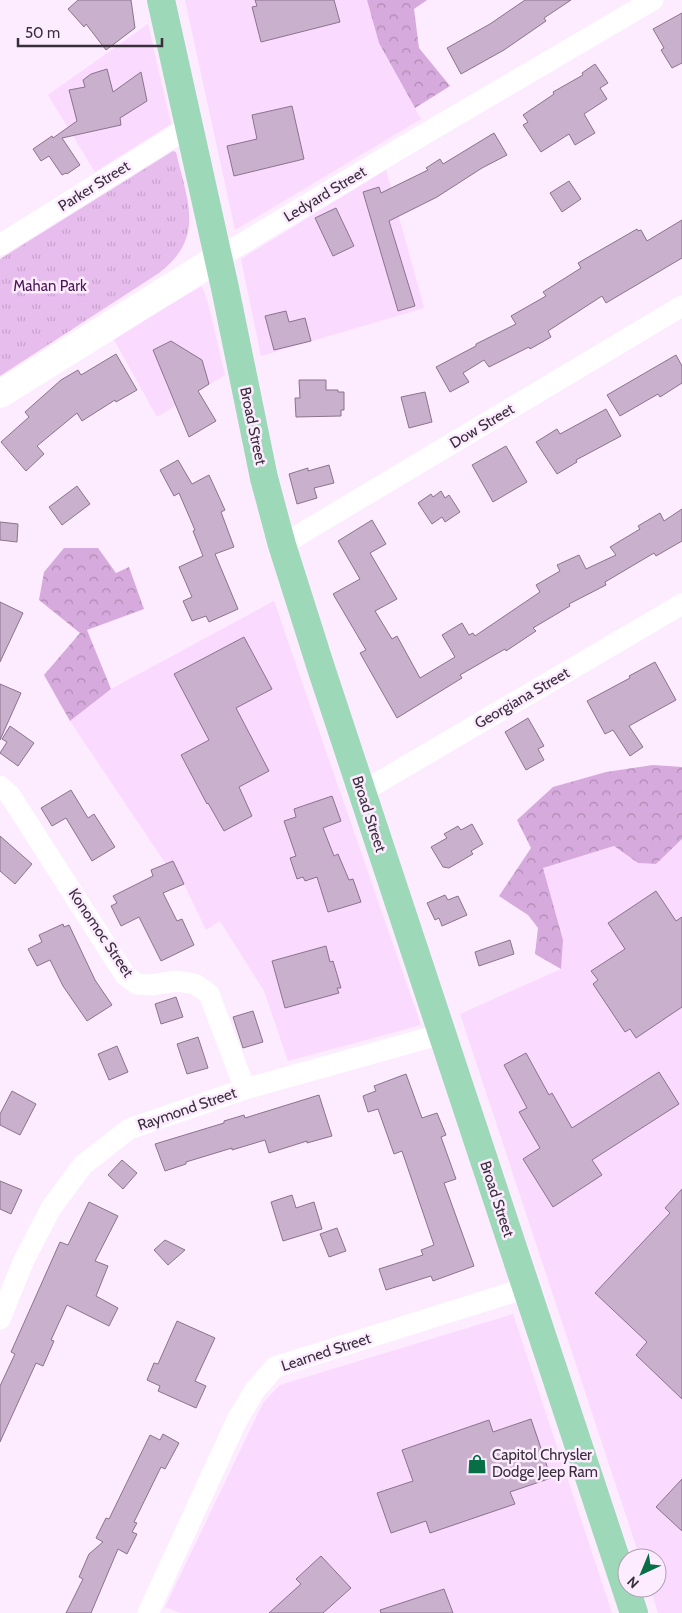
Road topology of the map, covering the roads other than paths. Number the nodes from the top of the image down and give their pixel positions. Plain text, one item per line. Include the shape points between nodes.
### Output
1 (161, 0) edge
2 (653, 0) edge
3 (189, 126) junction
4 (0, 245) edge
5 (218, 258) junction
6 (682, 306) edge
7 (0, 394) edge
8 (282, 545) junction
9 (682, 604) edge
10 (362, 792) junction
11 (3, 797) edge
12 (442, 1034) junction
13 (245, 1089) junction
14 (526, 1288) junction
15 (0, 1319) edge
16 (148, 1613) edge
17 (634, 1613) edge

1 - 3 main road, Broad Street
2 - 5 street, Ledyard Street
3 - 4 street, Parker Street
3 - 5 main road, Broad Street
5 - 7 street, Ledyard Street
5 - 8 main road, Broad Street via 261,463
6 - 8 street, Dow Street
8 - 10 main road, Broad Street
9 - 10 street, Georgiana Street
10 - 12 main road, Broad Street
11 - 13 street, Konomoc Street via 126,975 136,984 177,981 195,984 209,994
12 - 13 street, Raymond Street
12 - 14 main road, Broad Street
13 - 15 street, Raymond Street via 129,1129 83,1165 51,1208 24,1260
14 - 16 street, Learned Street via 275,1367 255,1390 237,1420
14 - 17 main road, Broad Street

